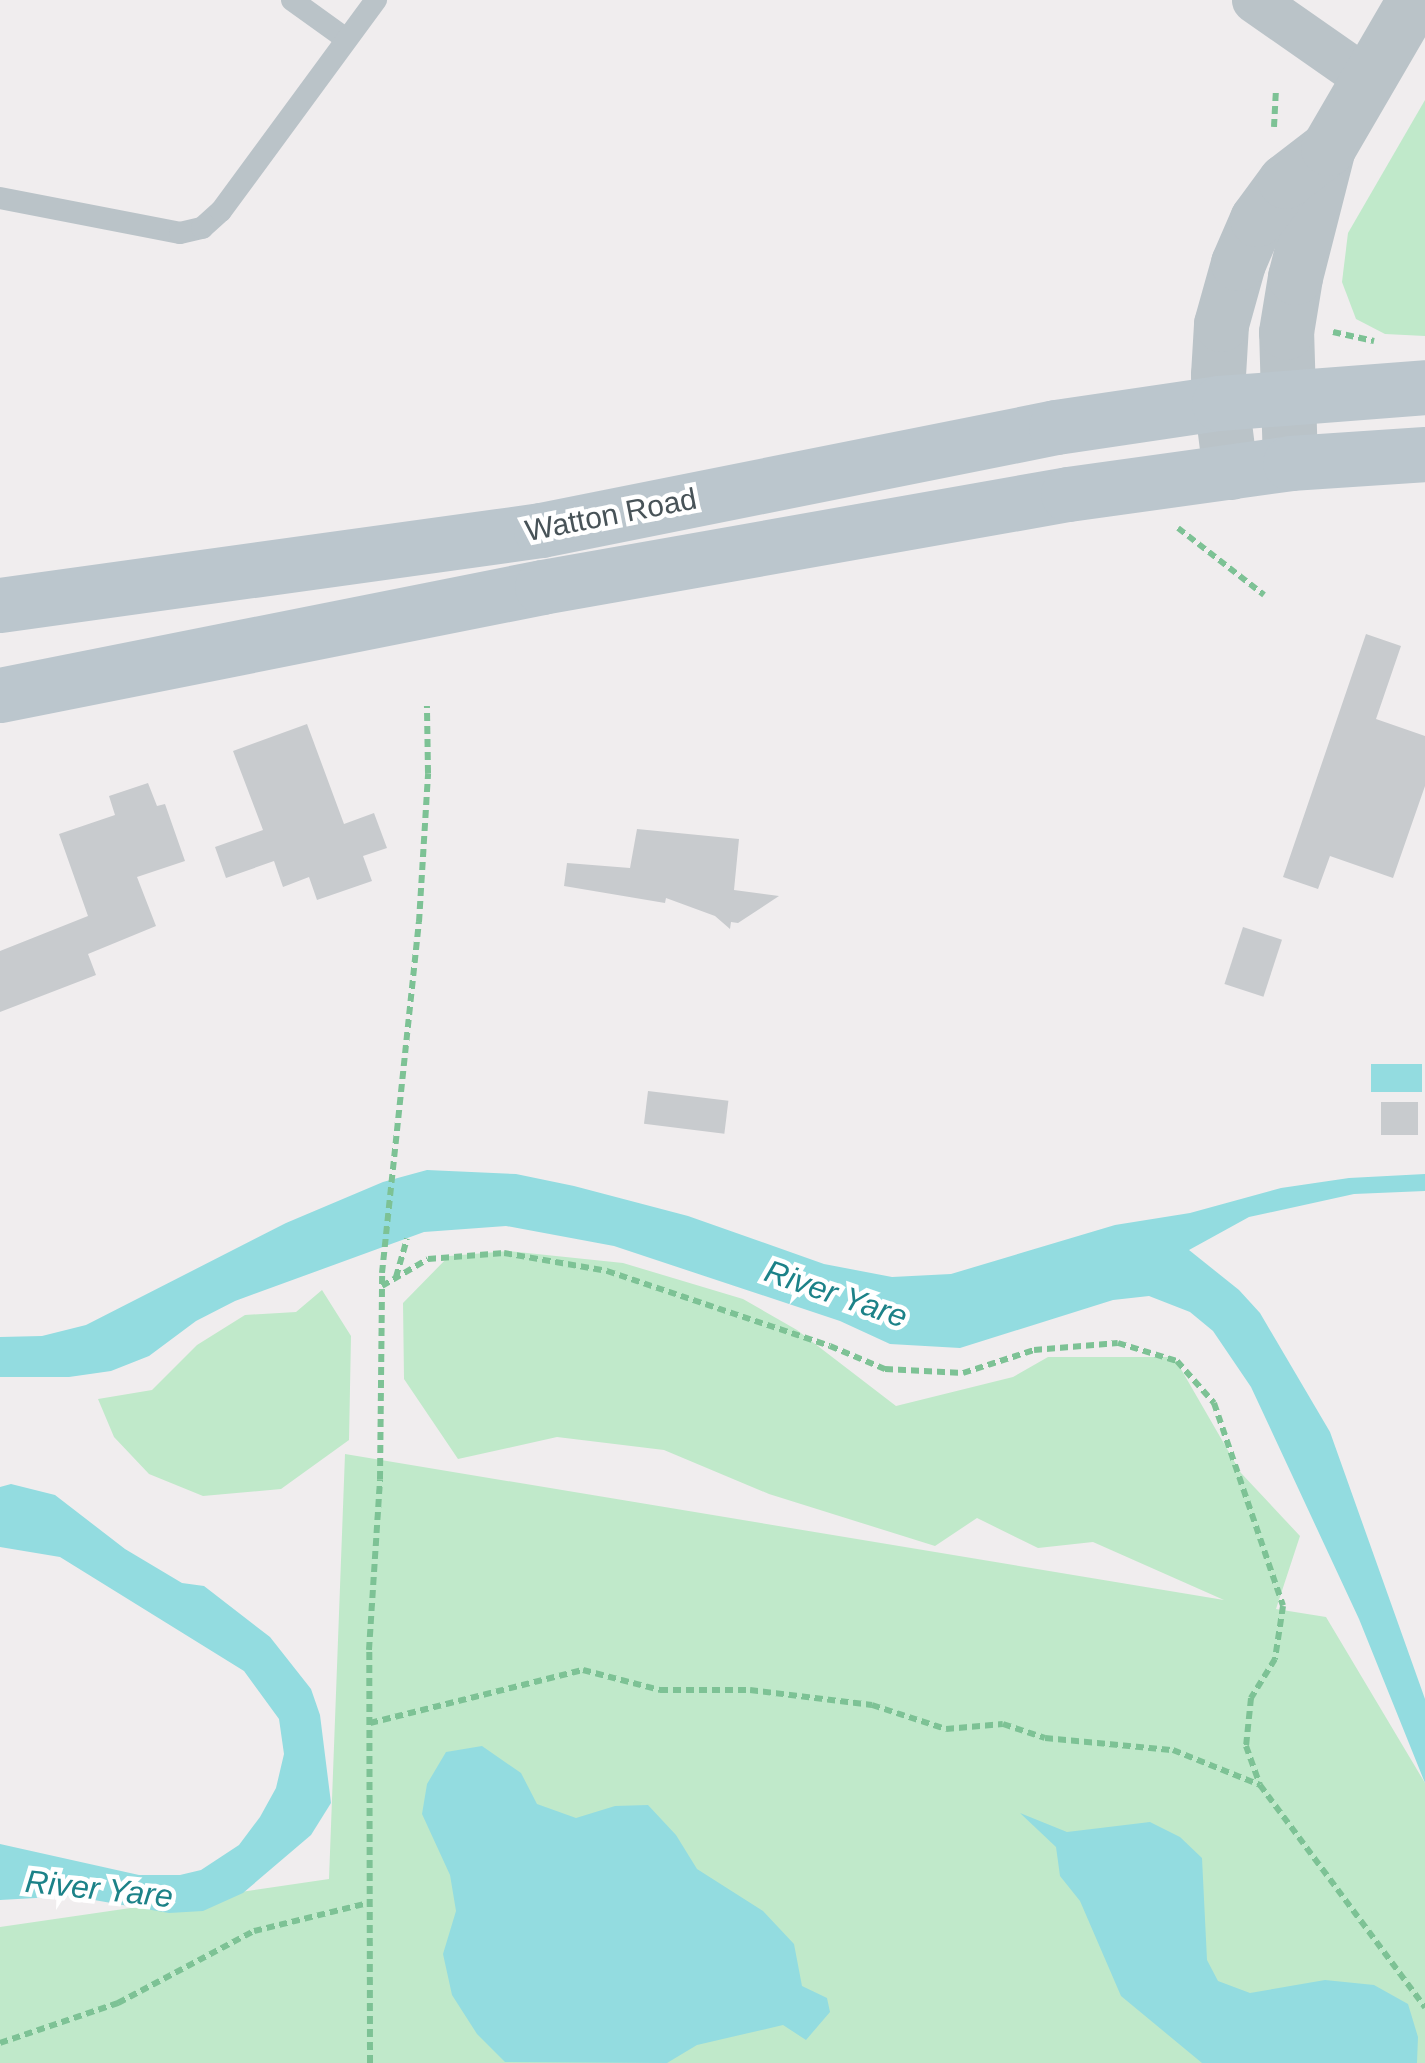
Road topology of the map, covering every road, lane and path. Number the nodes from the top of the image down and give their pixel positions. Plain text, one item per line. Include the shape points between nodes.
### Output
1 (292, 0) edge
2 (376, 0) edge
3 (1254, 0) edge
4 (1414, 0) edge
5 (346, 39) junction
6 (1370, 81) junction
7 (1328, 148) junction
8 (0, 198) edge
9 (1425, 387) edge
10 (1285, 398) junction
11 (1219, 402) junction
12 (1425, 454) edge
13 (1290, 463) junction
14 (1230, 472) junction
15 (1168, 520) dead end
16 (1264, 595) dead end
17 (0, 605) edge
18 (375, 620) junction
19 (0, 667) edge
20 (0, 695) edge
21 (427, 706) dead end
22 (407, 1238) dead end
23 (395, 1278) junction
24 (382, 1286) junction
25 (370, 1723) junction
26 (1260, 1785) junction
27 (368, 1903) junction
28 (1425, 2007) edge
29 (0, 2044) edge
30 (370, 2063) edge

1 - 5 lane
2 - 5 lane
3 - 6 street
4 - 6 street
5 - 8 lane via 202,228 180,233
6 - 7 street
7 - 10 street via 1295,277
7 - 11 street via 1285,182 1238,263 1222,324
9 - 10 main road, Watton Road
10 - 11 main road, Watton Road
10 - 13 street
11 - 14 street
11 - 17 main road, Watton Road via 1056,427 541,530
12 - 13 main road, Watton Road
13 - 14 main road, Watton Road
14 - 18 main road, Watton Road via 1048,498
15 - 16 path
18 - 19 main road, Watton Road
18 - 20 main road, Watton Road
21 - 24 path via 419,922
22 - 23 path
23 - 24 path
23 - 26 path via 428,1259 504,1253 607,1271 885,1369 963,1374 1034,1350 1118,1343 1177,1360 1214,1403 1284,1606 1275,1660 1251,1698 1246,1746
24 - 25 path
25 - 26 path via 583,1670 660,1690 750,1690 872,1705 946,1730 1003,1724 1046,1738 1172,1750
25 - 27 path
26 - 28 path
27 - 29 path via 254,1931 118,2002
27 - 30 path

